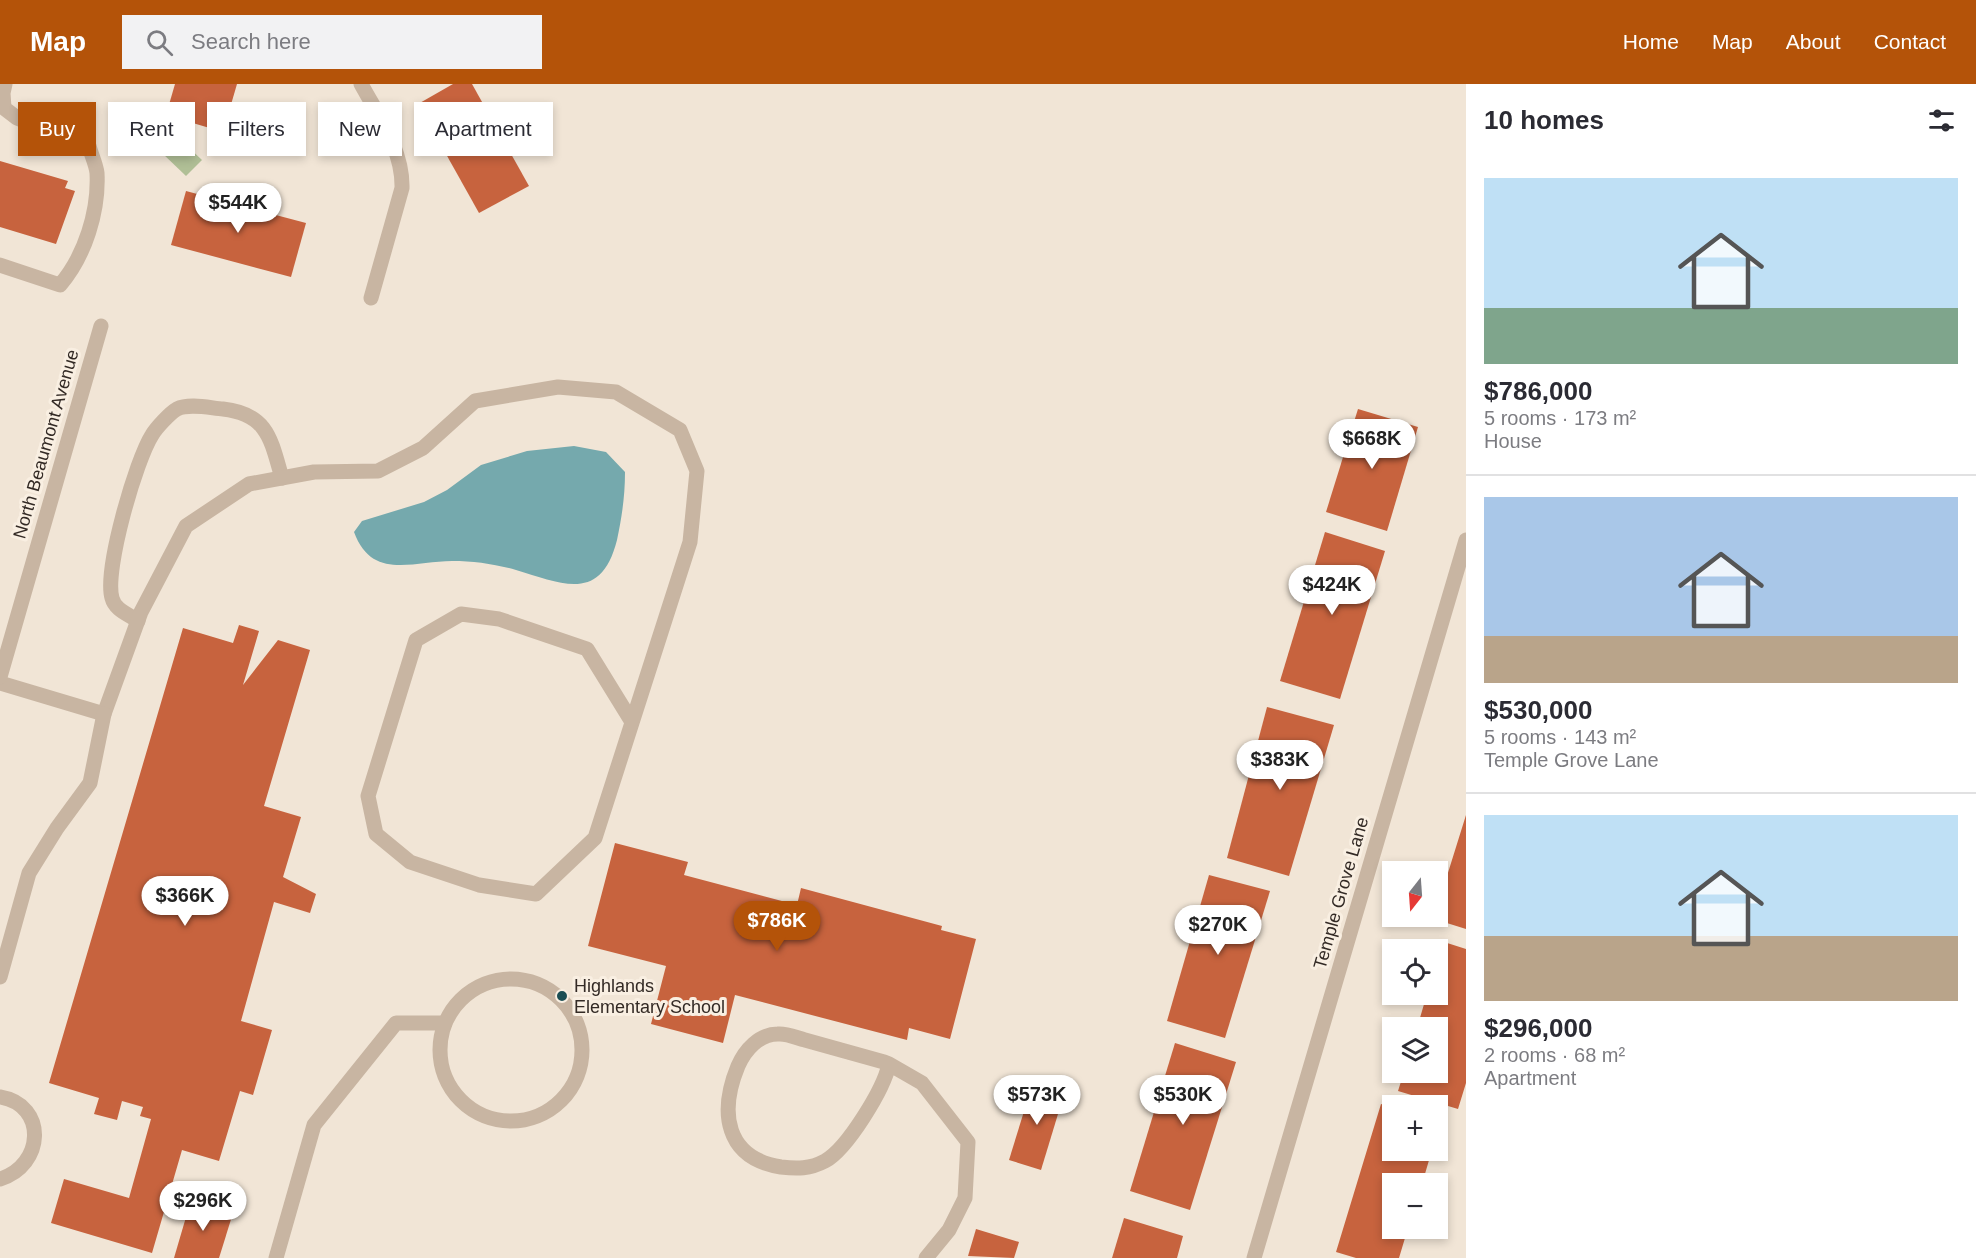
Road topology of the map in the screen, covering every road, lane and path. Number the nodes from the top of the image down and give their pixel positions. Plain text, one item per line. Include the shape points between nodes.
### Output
1 (5, 84) edge
2 (361, 84) edge
3 (0, 266) edge
4 (371, 298) dead end
5 (100, 326) dead end
6 (282, 478) junction
7 (1466, 540) edge
8 (138, 621) junction
9 (0, 677) edge
10 (0, 683) edge
11 (104, 714) junction
12 (632, 722) junction
13 (0, 977) edge
14 (445, 1023) junction
15 (889, 1064) junction
16 (0, 1097) edge
17 (0, 1179) edge
18 (276, 1258) edge
19 (926, 1258) edge
20 (1254, 1258) edge

1 - 3 street via 4,108 17,118 89,146 97,171 93,219 74,269 60,285
2 - 4 street via 393,142 403,171 402,188
5 - 9 street, North Beaumont Avenue
6 - 8 street via 249,484 186,526
6 - 8 street via 271,440 260,421 235,410 202,407 178,409 169,417 152,434 141,458 112,558 111,596 116,607
6 - 12 street via 314,472 378,471 423,447 475,402 558,387 616,392 680,430 697,471 690,542
7 - 20 street, Temple Grove Lane
8 - 11 street
10 - 11 street
11 - 13 street via 90,783 29,873
12 - 12 street via 595,838 536,894 479,885 410,862 376,834 368,796 416,640 461,614 499,619 587,649
14 - 14 street via 441,1067 451,1088 465,1104 484,1116 506,1121 528,1119 549,1110 566,1096 578,1075 582,1051 578,1027 566,1006 548,990 525,981 501,980 477,988 458,1003
14 - 18 street via 396,1023 314,1125
15 - 15 street via 779,1034 759,1040 743,1055 735,1075 729,1097 729,1126 743,1152 761,1164 800,1170 826,1161 864,1118
15 - 19 street via 922,1083 968,1143 965,1198 949,1230
16 - 17 street via 17,1103 27,1113 35,1141 23,1167

